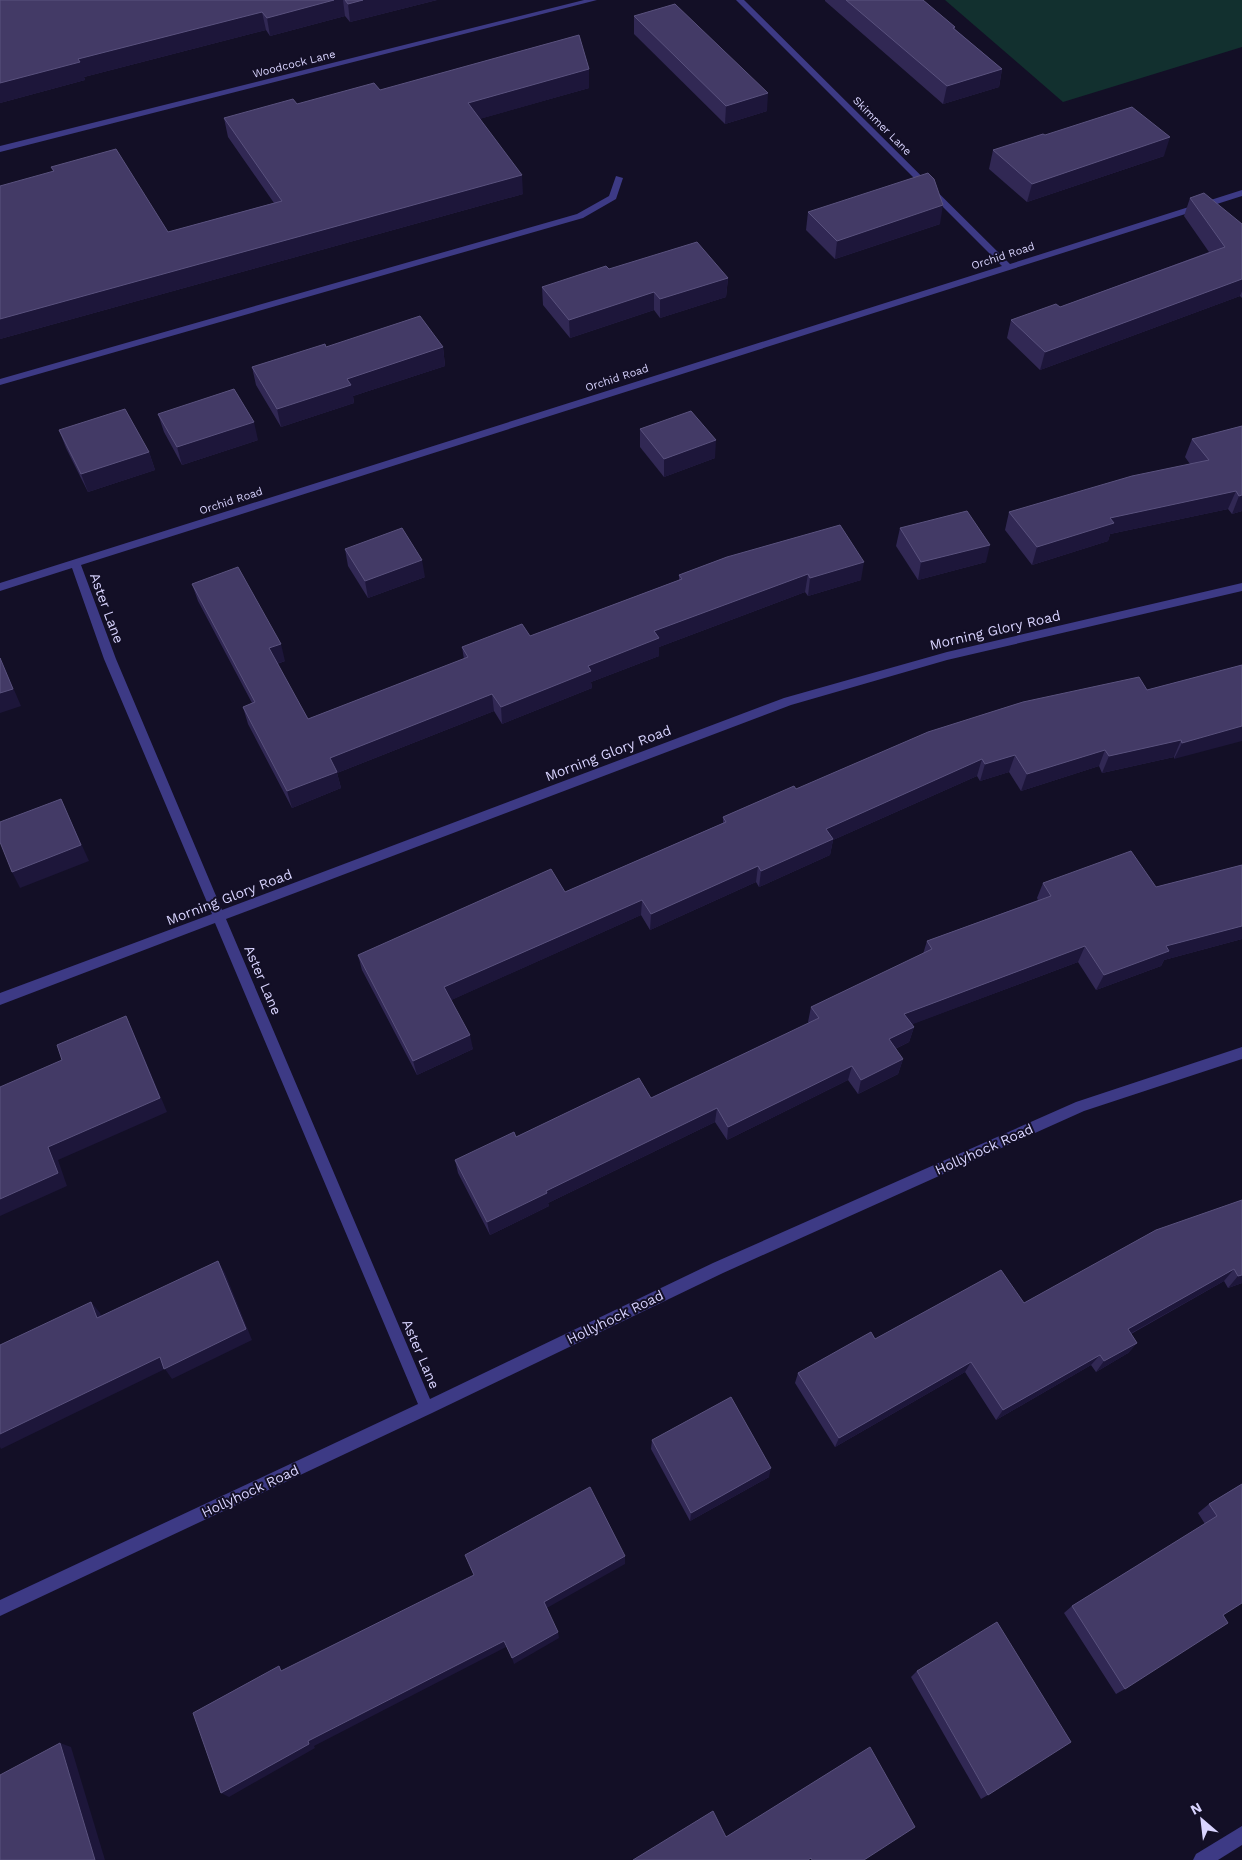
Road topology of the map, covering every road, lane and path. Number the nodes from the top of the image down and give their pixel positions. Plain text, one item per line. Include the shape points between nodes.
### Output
1 (593, 0) edge
2 (740, 0) edge
3 (0, 150) edge
4 (618, 178) dead end
5 (1242, 193) edge
6 (1008, 267) junction
7 (0, 382) edge
8 (75, 563) junction
9 (0, 587) edge
10 (1242, 588) edge
11 (220, 916) junction
12 (0, 999) edge
13 (1242, 1053) edge
14 (427, 1408) junction
15 (0, 1608) edge
16 (1242, 1835) edge
17 (1202, 1860) edge

1 - 3 street, Woodcock Lane
2 - 6 street, Skimmer Lane
4 - 7 street via 613,197 580,216
5 - 6 street, Orchid Road
6 - 8 street, Orchid Road
8 - 9 street, Orchid Road
8 - 11 street, Aster Lane via 110,659
10 - 11 street, Morning Glory Road via 947,656 788,701
11 - 12 street, Morning Glory Road
11 - 14 street, Aster Lane
13 - 14 street, Hollyhock Road via 1081,1106 718,1268
14 - 15 street, Hollyhock Road
16 - 17 street

